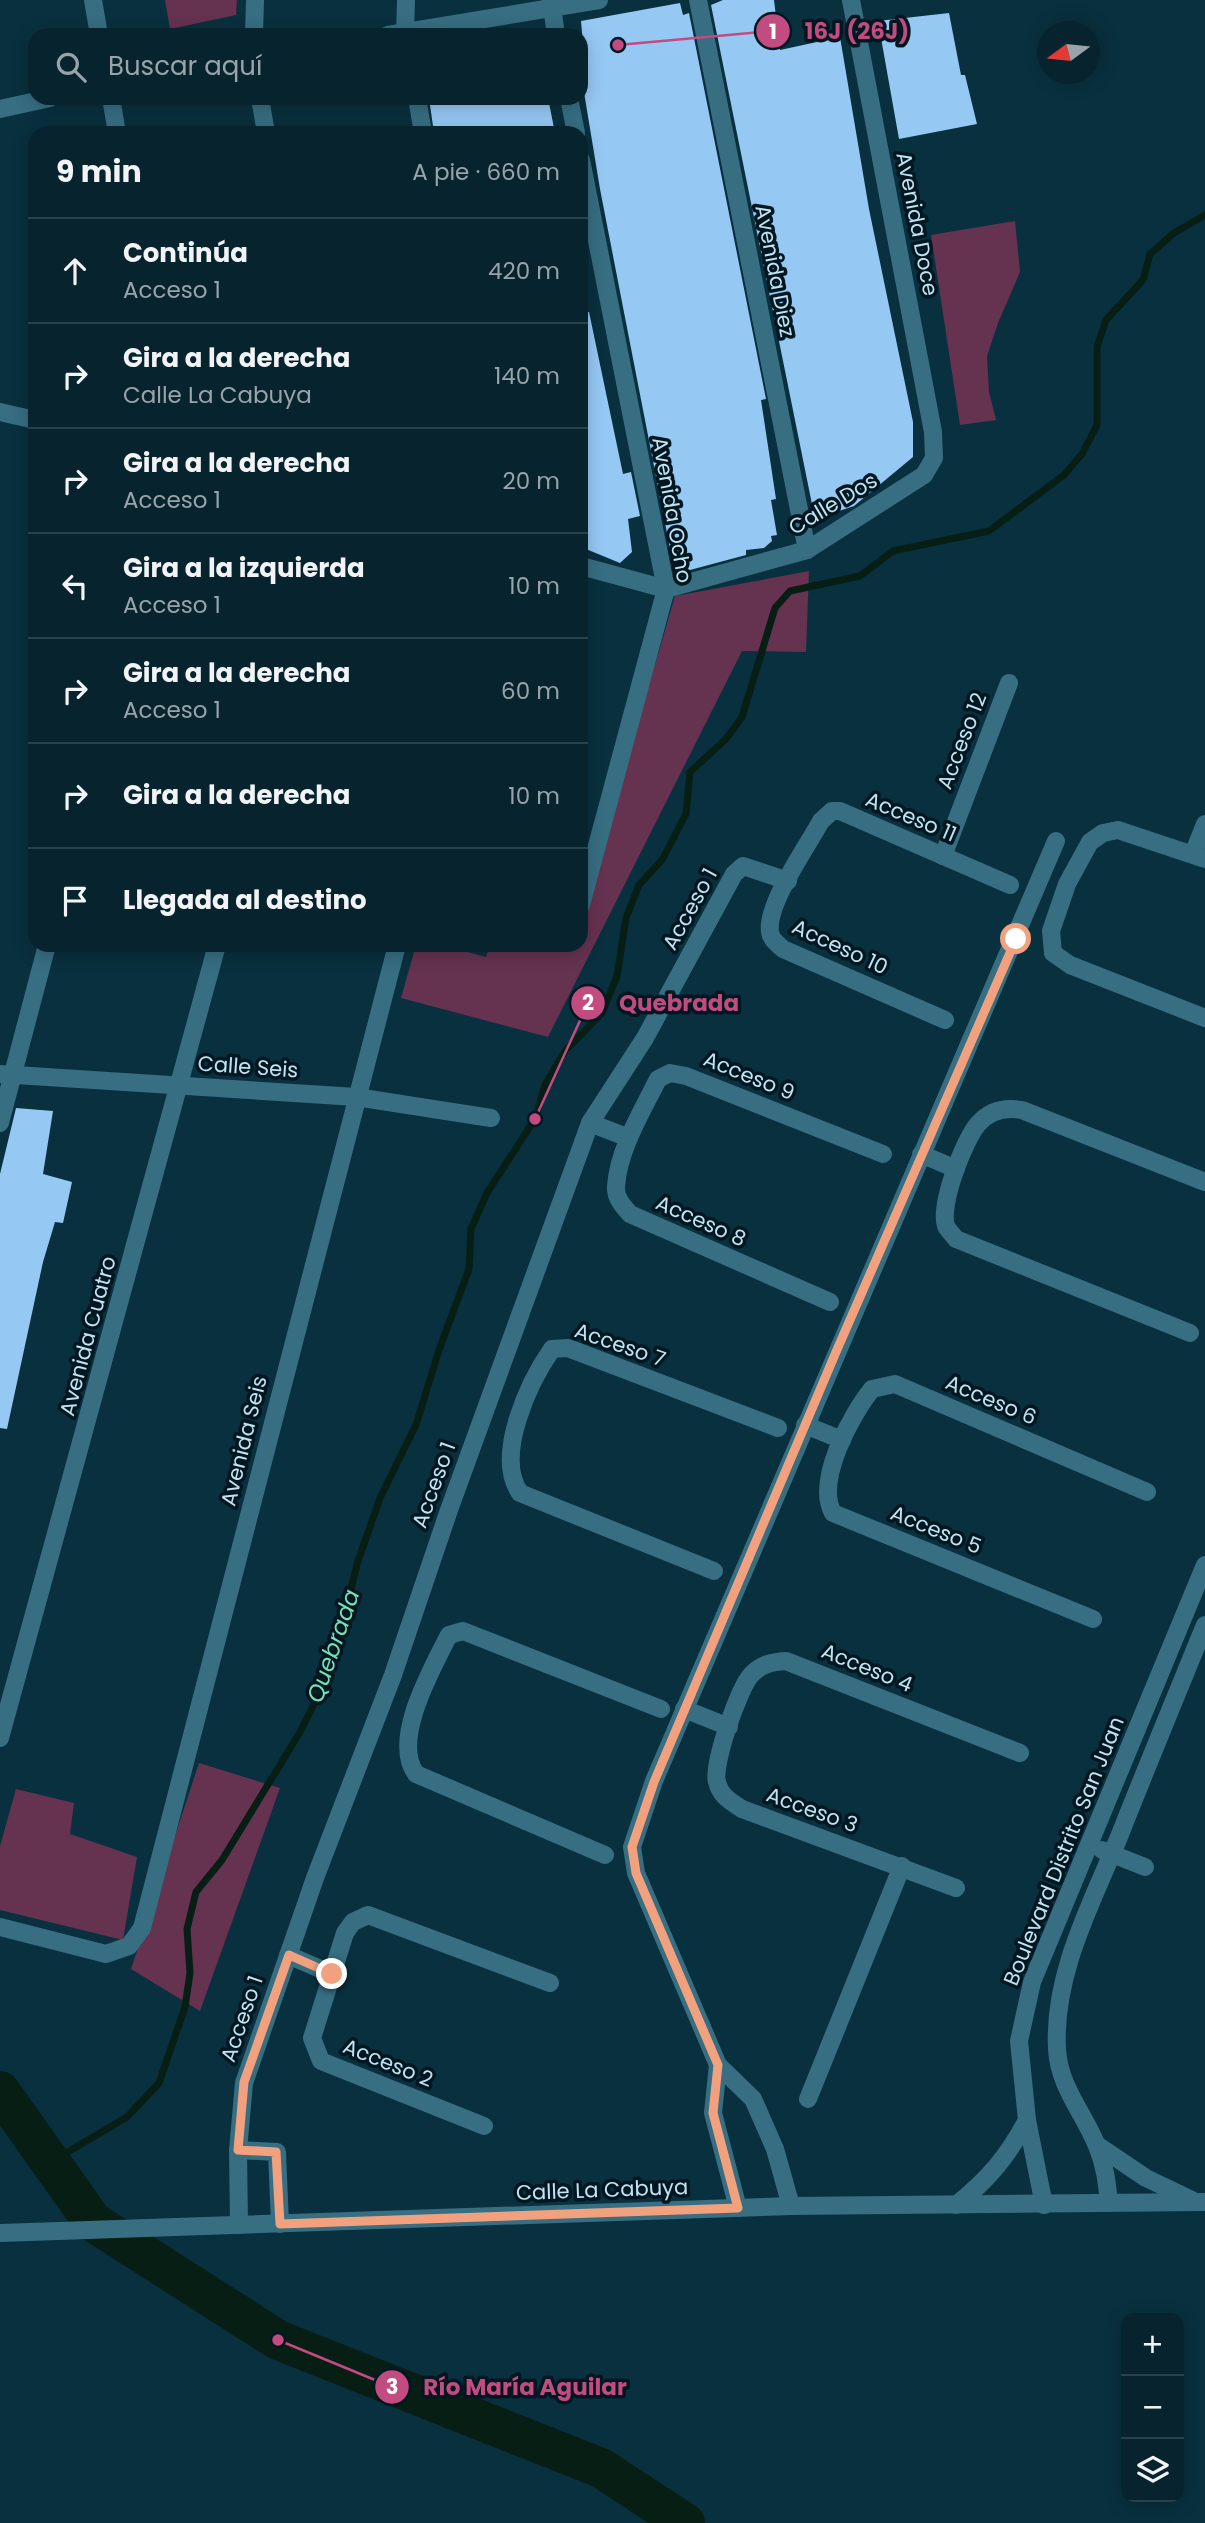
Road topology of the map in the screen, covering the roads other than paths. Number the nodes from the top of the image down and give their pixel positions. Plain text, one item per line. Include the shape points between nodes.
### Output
1 (93, 0) edge
2 (255, 0) edge
3 (406, 0) edge
4 (599, 0) edge
5 (698, 0) edge
6 (851, 0) edge
7 (551, 4) edge
8 (98, 28) edge
9 (254, 28) edge
10 (400, 28) edge
11 (429, 28) edge
12 (555, 28) edge
13 (28, 103) edge
14 (112, 105) edge
15 (261, 105) edge
16 (418, 105) edge
17 (570, 105) edge
18 (0, 109) edge
19 (116, 126) edge
20 (265, 126) edge
21 (422, 126) edge
22 (575, 126) edge
23 (588, 195) edge
24 (0, 412) edge
25 (28, 418) edge
26 (934, 458) joint
27 (807, 550) junction
28 (588, 568) edge
29 (666, 589) junction
30 (1009, 682) dead end
31 (1205, 824) edge
32 (1056, 841) dead end
33 (943, 856) junction
34 (1199, 857) edge
35 (1041, 875) junction
36 (588, 879) edge
37 (788, 881) junction
38 (1067, 884) junction
39 (1010, 885) dead end
40 (45, 952) edge
41 (215, 952) edge
42 (395, 952) edge
43 (1205, 1018) edge
44 (945, 1020) dead end
45 (6, 1074) edge
46 (181, 1085) junction
47 (356, 1097) junction
48 (492, 1118) dead end
49 (0, 1123) edge
50 (590, 1123) junction
51 (629, 1138) junction
52 (883, 1154) dead end
53 (921, 1154) junction
54 (956, 1169) junction
55 (1205, 1181) edge
56 (830, 1301) dead end
57 (1190, 1333) dead end
58 (488, 1402) junction
59 (519, 1414) junction
60 (805, 1425) junction
61 (778, 1428) dead end
62 (842, 1440) junction
63 (1147, 1492) dead end
64 (1205, 1565) edge
65 (714, 1572) dead end
66 (1093, 1619) dead end
67 (1205, 1625) edge
68 (393, 1675) junction
69 (423, 1687) junction
70 (661, 1709) dead end
71 (684, 1709) junction
72 (729, 1727) junction
73 (0, 1738) edge
74 (1020, 1753) dead end
75 (1089, 1845) junction
76 (1112, 1853) junction
77 (605, 1855) dead end
78 (902, 1867) junction
79 (1145, 1867) dead end
80 (956, 1888) dead end
81 (0, 1927) edge
82 (289, 1955) junction
83 (332, 1974) junction
84 (550, 1983) dead end
85 (718, 2065) junction
86 (808, 2099) dead end
87 (1027, 2120) junction
88 (484, 2126) dead end
89 (1097, 2145) junction
90 (238, 2150) junction
91 (1200, 2202) edge
92 (1109, 2203) junction
93 (956, 2205) junction
94 (1044, 2205) junction
95 (791, 2206) junction
96 (738, 2208) junction
97 (280, 2224) junction
98 (239, 2225) junction
99 (0, 2233) edge

1 - 8 street
2 - 9 street
3 - 10 street
4 - 7 street
5 - 27 street, Avenida Diez
6 - 26 street, Avenida Doce via 933,432
7 - 11 street
7 - 12 street
13 - 18 street
14 - 19 street
15 - 20 street
16 - 21 street
17 - 22 street
23 - 29 street, Avenida Ocho
24 - 25 street
26 - 27 street, Calle Dos via 924,475
27 - 29 street, Calle Dos
28 - 29 street
29 - 36 street, Avenida Ocho
30 - 33 street, Acceso 12
31 - 34 street
32 - 35 street
33 - 37 street, Acceso 11 via 832,811 821,821
33 - 39 street, Acceso 11
34 - 38 street via 1118,830 1103,833 1090,842
35 - 38 street
35 - 53 street
37 - 44 street, Acceso 10 via 772,909 773,941
37 - 50 street, Acceso 1 via 743,866 734,874 645,1038
38 - 43 street via 1051,932 1053,953 1070,965
40 - 45 street
41 - 46 street, Avenida Cuatro
42 - 47 street, Avenida Seis
45 - 46 street, Calle Seis
45 - 49 street
46 - 47 street, Calle Seis
46 - 73 street, Avenida Cuatro
47 - 48 street, Calle Seis
47 - 81 street, Avenida Seis via 142,1928 129,1946 106,1954
50 - 51 street
50 - 58 street, Acceso 1
51 - 52 street, Acceso 9 via 658,1079 670,1073
51 - 56 street, Acceso 8 via 616,1187 630,1214
53 - 54 street
53 - 60 street
54 - 55 street via 978,1124 1005,1107
54 - 57 street via 946,1227 956,1239
58 - 59 street
58 - 68 street, Acceso 1
59 - 61 street, Acceso 7 via 552,1349 568,1348
59 - 65 street, Acceso 7 via 509,1466 520,1493
60 - 62 street
60 - 71 street
62 - 63 street, Acceso 6 via 872,1389 895,1384
62 - 66 street, Acceso 5 via 827,1482 826,1500 833,1513
64 - 75 street, Boulevard Distrito San Juan
67 - 76 street
68 - 69 street
68 - 82 street, Acceso 1
69 - 70 street via 449,1635 463,1631
69 - 77 street via 406,1750 416,1774
71 - 72 street
71 - 85 street via 632,1847 636,1873
72 - 74 street, Acceso 4 via 750,1675 768,1662 786,1661
72 - 78 street, Acceso 3 via 717,1761 716,1780 724,1798 742,1809
75 - 76 street
75 - 87 street, Boulevard Distrito San Juan via 1032,1982 1019,2041
76 - 79 street
76 - 89 street via 1062,1980 1056,2012 1057,2053 1065,2087
78 - 80 street, Acceso 3
78 - 86 street
82 - 83 street
82 - 90 street, Acceso 1 via 244,2082
83 - 84 street via 345,1933 353,1922 368,1915
83 - 88 street, Acceso 2 via 312,2038 321,2061
85 - 95 street via 753,2099 775,2149
85 - 96 street via 713,2113
87 - 93 street via 1010,2152 987,2180
87 - 94 street, Boulevard Distrito San Juan
89 - 91 street via 1146,2178
89 - 92 street
90 - 97 street via 276,2152
90 - 98 street, Acceso 1
91 - 92 street, Calle La Cabuya
92 - 94 street, Calle La Cabuya
93 - 94 street, Calle La Cabuya
93 - 95 street, Calle La Cabuya
95 - 96 street, Calle La Cabuya
96 - 97 street, Calle La Cabuya
97 - 98 street, Calle La Cabuya
98 - 99 street, Calle La Cabuya

